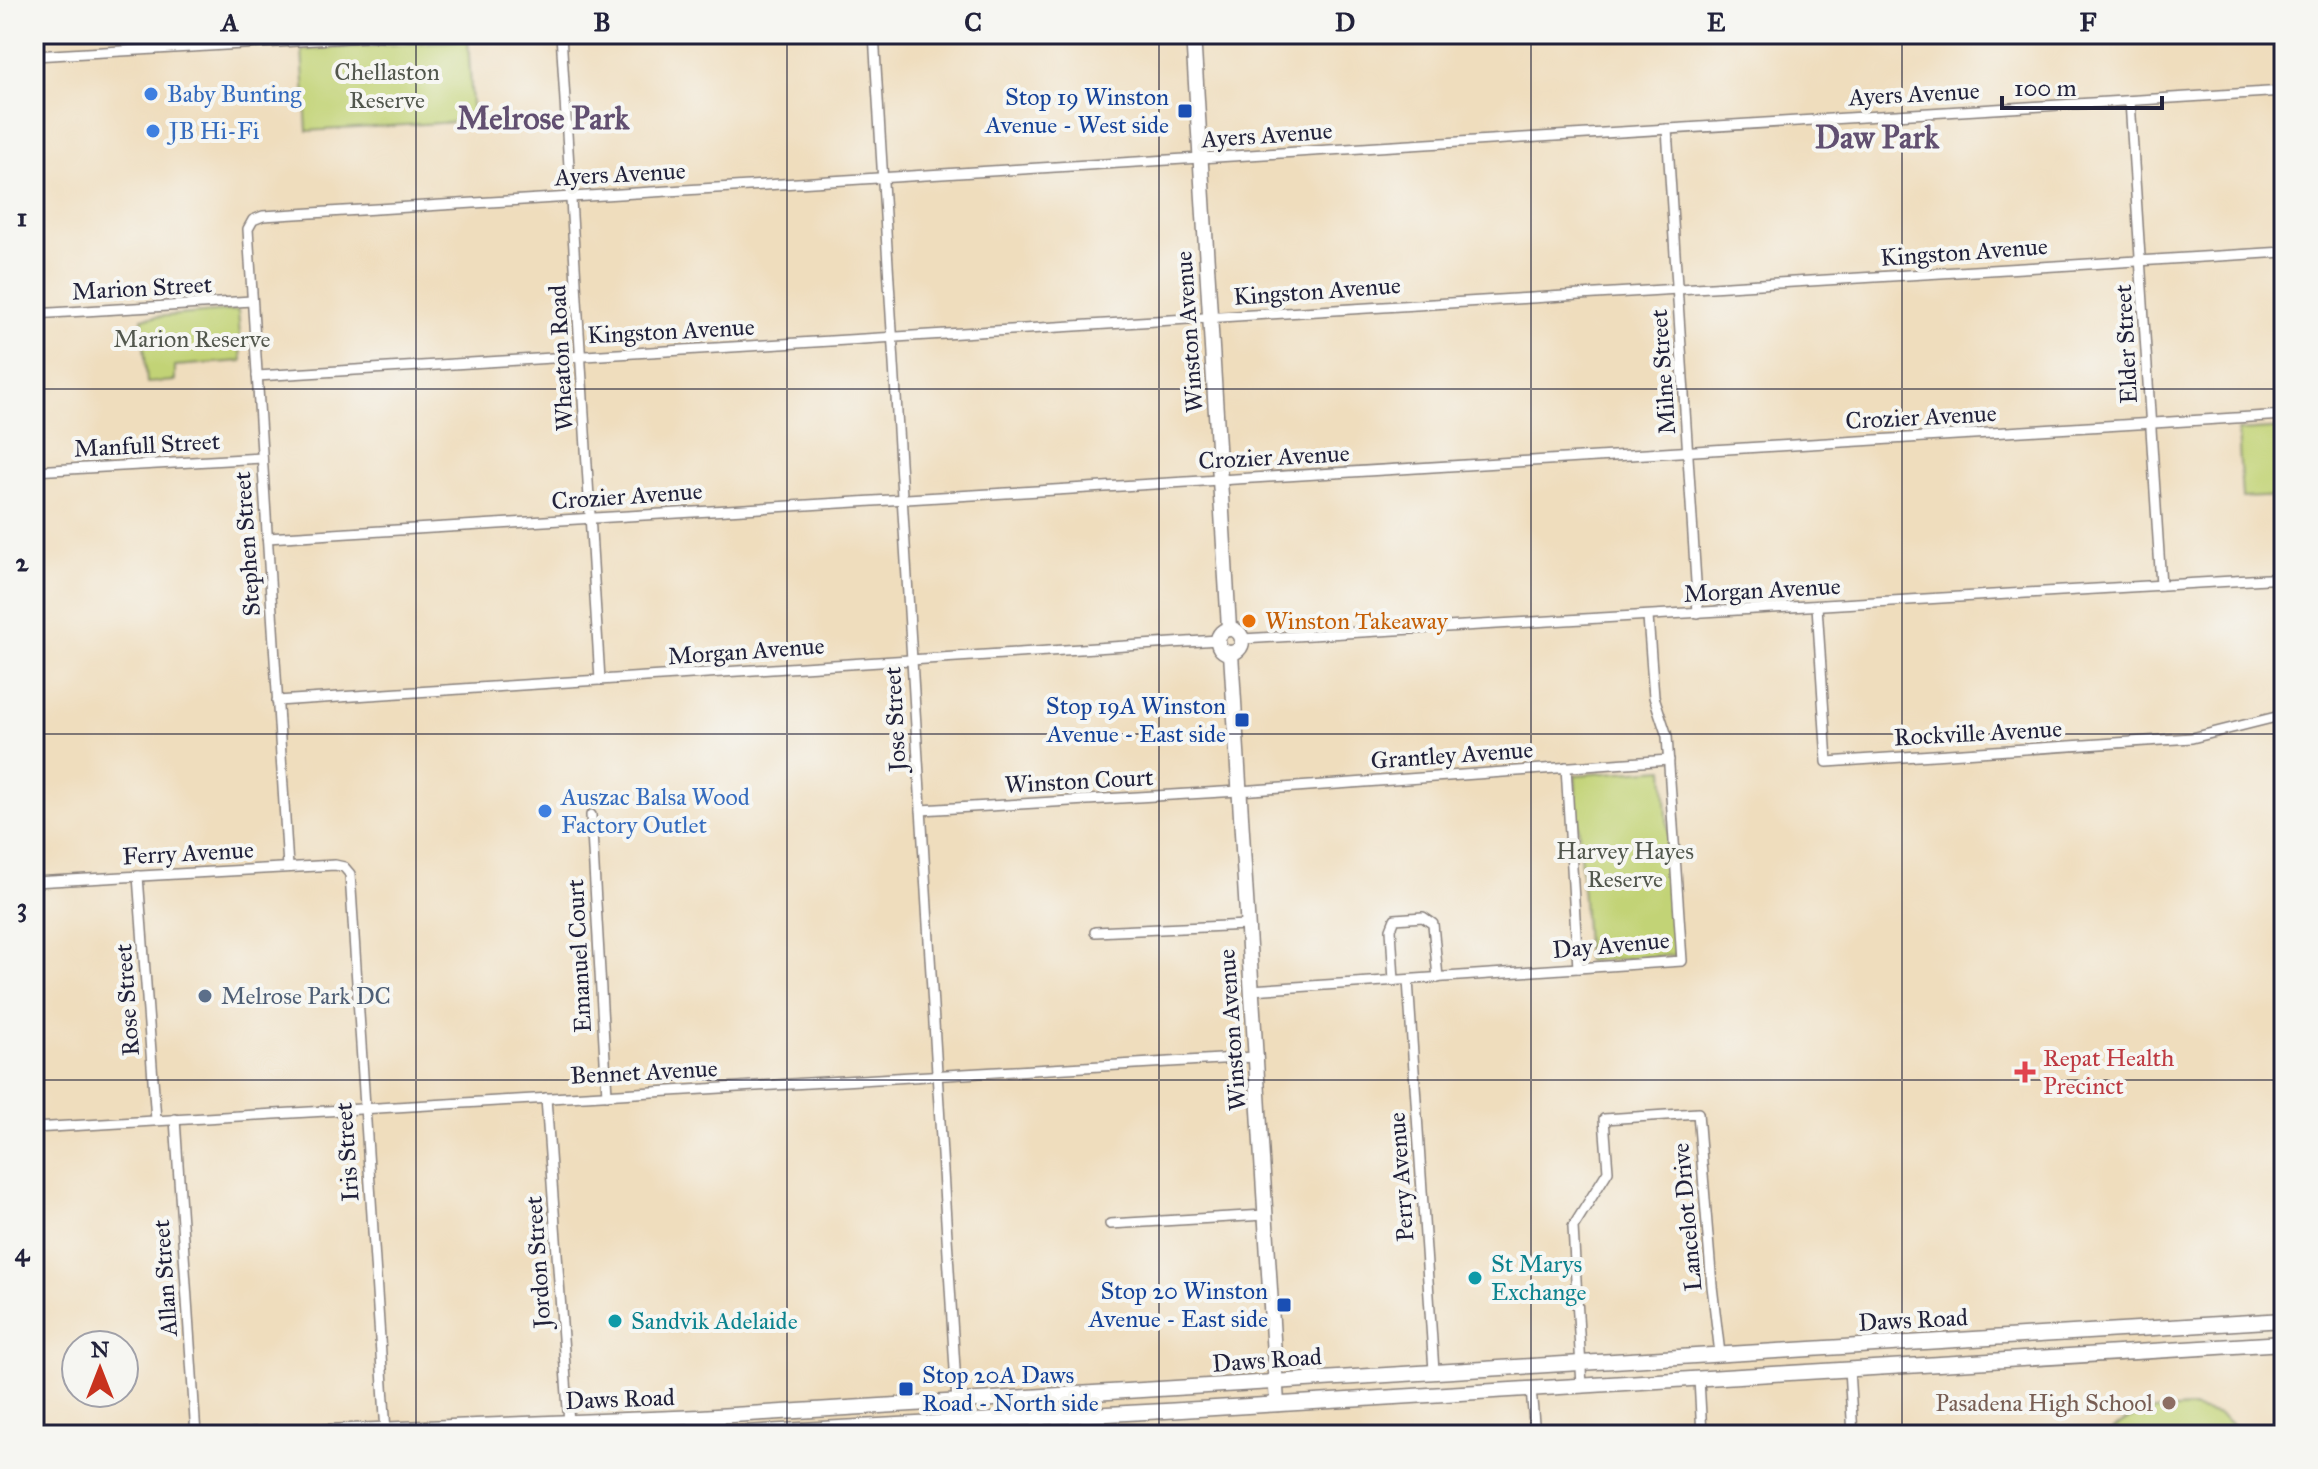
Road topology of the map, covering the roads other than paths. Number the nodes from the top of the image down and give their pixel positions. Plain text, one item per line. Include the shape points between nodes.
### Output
1 (417, 34) edge
2 (561, 34) edge
3 (874, 34) edge
4 (1193, 34) edge
5 (237, 39) edge
6 (34, 56) edge
7 (2284, 91) edge
8 (2130, 101) junction
9 (1667, 129) junction
10 (1200, 159) junction
11 (883, 178) junction
12 (571, 197) junction
13 (253, 220) joint
14 (2284, 252) edge
15 (2141, 261) junction
16 (1677, 289) junction
17 (252, 301) junction
18 (34, 314) edge
19 (1210, 318) junction
20 (892, 337) junction
21 (581, 356) junction
22 (257, 376) junction
23 (2284, 415) edge
24 (2150, 423) junction
25 (1688, 452) junction
26 (262, 458) junction
27 (34, 471) edge
28 (1220, 480) junction
29 (902, 499) junction
30 (591, 518) junction
31 (267, 538) junction
32 (2284, 578) edge
33 (2161, 585) junction
34 (1817, 606) junction
35 (1698, 613) junction
36 (1648, 617) junction
37 (1229, 628) junction
38 (1242, 639) junction
39 (1218, 640) junction
40 (1231, 653) junction
41 (912, 660) junction
42 (600, 680) junction
43 (277, 701) junction
44 (2284, 715) edge
45 (1669, 760) junction
46 (1566, 767) junction
47 (1239, 791) junction
48 (921, 810) junction
49 (591, 815) dead end
50 (288, 867) junction
51 (344, 867) joint
52 (138, 876) junction
53 (34, 882) edge
54 (1247, 925) junction
55 (1095, 932) dead end
56 (1578, 968) junction
57 (1438, 978) junction
58 (1408, 980) junction
59 (1394, 981) junction
60 (1251, 990) junction
61 (1255, 1057) junction
62 (937, 1075) junction
63 (607, 1095) junction
64 (546, 1098) junction
65 (364, 1108) junction
66 (175, 1119) junction
67 (156, 1120) junction
68 (34, 1128) edge
69 (1265, 1215) junction
70 (1110, 1224) dead end
71 (2284, 1320) edge
72 (2161, 1328) junction
73 (2065, 1333) junction
74 (2042, 1335) junction
75 (2284, 1343) edge
76 (2245, 1344) junction
77 (1876, 1345) junction
78 (1811, 1349) junction
79 (2137, 1350) junction
80 (1720, 1354) junction
81 (2056, 1355) junction
82 (1581, 1363) junction
83 (1849, 1369) junction
84 (1434, 1371) junction
85 (1699, 1379) junction
86 (1275, 1381) junction
87 (1582, 1386) junction
88 (1531, 1389) junction
89 (1036, 1398) junction
90 (957, 1402) junction
91 (1277, 1404) junction
92 (700, 1417) junction
93 (1037, 1418) junction
94 (569, 1423) junction
95 (871, 1431) edge
96 (386, 1432) edge
97 (196, 1435) edge
98 (252, 1435) edge
99 (704, 1435) edge
100 (1038, 1435) edge
101 (1535, 1435) edge
102 (1702, 1435) edge
103 (1853, 1435) edge

1 - 5 street
2 - 12 street, Wheaton Road
3 - 11 street, Jose Street
4 - 10 main road, Winston Avenue
5 - 6 street
7 - 8 street, Ayers Avenue
8 - 9 street, Ayers Avenue
8 - 15 street, Elder Street
9 - 10 street, Ayers Avenue
9 - 16 street, Milne Street
10 - 11 street, Ayers Avenue
10 - 19 main road, Winston Avenue
11 - 12 street, Ayers Avenue
11 - 20 street, Jose Street
12 - 13 street, Ayers Avenue
12 - 21 street, Wheaton Road
13 - 17 street, Stephen Street via 248,229
14 - 15 street, Kingston Avenue
15 - 16 street, Kingston Avenue
15 - 24 street, Elder Street
16 - 19 street, Kingston Avenue
16 - 25 street, Milne Street
17 - 18 street, Marion Street
17 - 22 street, Stephen Street
19 - 20 street, Kingston Avenue
19 - 28 main road, Winston Avenue
20 - 21 street, Kingston Avenue
20 - 29 street, Jose Street
21 - 22 street, Kingston Avenue
21 - 30 street, Wheaton Road
22 - 26 street, Stephen Street
23 - 24 street, Crozier Avenue
24 - 25 street, Crozier Avenue
24 - 33 street, Elder Street
25 - 28 street, Crozier Avenue
25 - 35 street, Milne Street
26 - 27 street, Manfull Street
26 - 31 street, Stephen Street
28 - 29 street, Crozier Avenue
28 - 37 main road, Winston Avenue
29 - 30 street, Crozier Avenue
29 - 41 street, Jose Street
30 - 31 street, Crozier Avenue
30 - 42 street, Wheaton Road
31 - 43 street, Stephen Street
32 - 33 street, Morgan Avenue
33 - 34 street, Morgan Avenue
34 - 35 street, Morgan Avenue
34 - 44 street, Rockville Avenue via 1827,762 2192,738
35 - 36 street, Morgan Avenue
36 - 38 street, Morgan Avenue
36 - 45 street, Day Avenue via 1654,697
37 - 38 main road
37 - 39 main road
38 - 40 main road
39 - 40 main road via 1223,651
39 - 41 street, Morgan Avenue
40 - 47 main road, Winston Avenue
41 - 42 street, Morgan Avenue
41 - 48 street, Jose Street
42 - 43 street, Morgan Avenue
43 - 50 street, Stephen Street
45 - 46 street, Grantley Avenue
45 - 56 street, Day Avenue via 1682,961
46 - 47 street, Grantley Avenue
46 - 56 street
47 - 48 street, Winston Court
47 - 54 main road, Winston Avenue
48 - 62 street, Jose Street
49 - 63 street, Emanuel Court
50 - 51 street, Ferry Avenue
50 - 52 street, Ferry Avenue
51 - 65 street, Iris Street via 351,881
52 - 53 street, Ferry Avenue
52 - 67 street, Rose Street
54 - 55 street
54 - 60 main road, Winston Avenue
56 - 57 street, Day Avenue
57 - 58 street, Day Avenue
57 - 59 street via 1433,924 1423,917 1395,919
58 - 59 street, Day Avenue
58 - 84 street, Perry Avenue
59 - 60 street, Day Avenue
60 - 61 main road, Winston Avenue
61 - 62 street, Bennet Avenue
61 - 69 main road, Winston Avenue
62 - 63 street, Bennet Avenue
62 - 90 street, Jose Street
63 - 64 street, Bennet Avenue
64 - 65 street, Bennet Avenue
64 - 94 street, Jordon Street
65 - 66 street, Bennet Avenue
65 - 96 street, Iris Street
66 - 67 street, Bennet Avenue
66 - 97 street, Allan Street
67 - 68 street, Bennet Avenue
69 - 70 street
69 - 86 main road, Winston Avenue
71 - 72 main road, Daws Road
72 - 73 main road, Daws Road
72 - 76 main road via 2168,1341
72 - 79 main road
73 - 74 main road, Daws Road
73 - 81 main road
74 - 77 main road, Daws Road
74 - 81 main road
75 - 76 main road, Daws Road
76 - 79 main road, Daws Road
77 - 78 main road, Daws Road
77 - 83 main road
78 - 80 main road, Daws Road
78 - 83 main road
79 - 81 main road, Daws Road
80 - 82 main road, Daws Road
80 - 82 street, Lancelot Drive via 1698,1113 1604,1119 1608,1171 1573,1227
81 - 83 main road, Daws Road
82 - 84 main road, Daws Road
82 - 87 street, Lancelot Drive
83 - 85 main road, Daws Road
83 - 103 street
84 - 86 main road, Daws Road
85 - 87 main road, Daws Road
85 - 102 street
86 - 89 main road, Daws Road
86 - 91 main road, Winston Avenue
87 - 88 main road, Daws Road
88 - 91 main road, Daws Road
88 - 101 street
89 - 90 main road, Daws Road
89 - 93 main road
90 - 92 main road, Daws Road
91 - 93 main road, Daws Road
92 - 94 main road, Daws Road
92 - 99 street
93 - 95 main road, Daws Road
93 - 100 main road
94 - 96 main road, Daws Road
95 - 99 main road, Daws Road
96 - 98 main road, Daws Road

